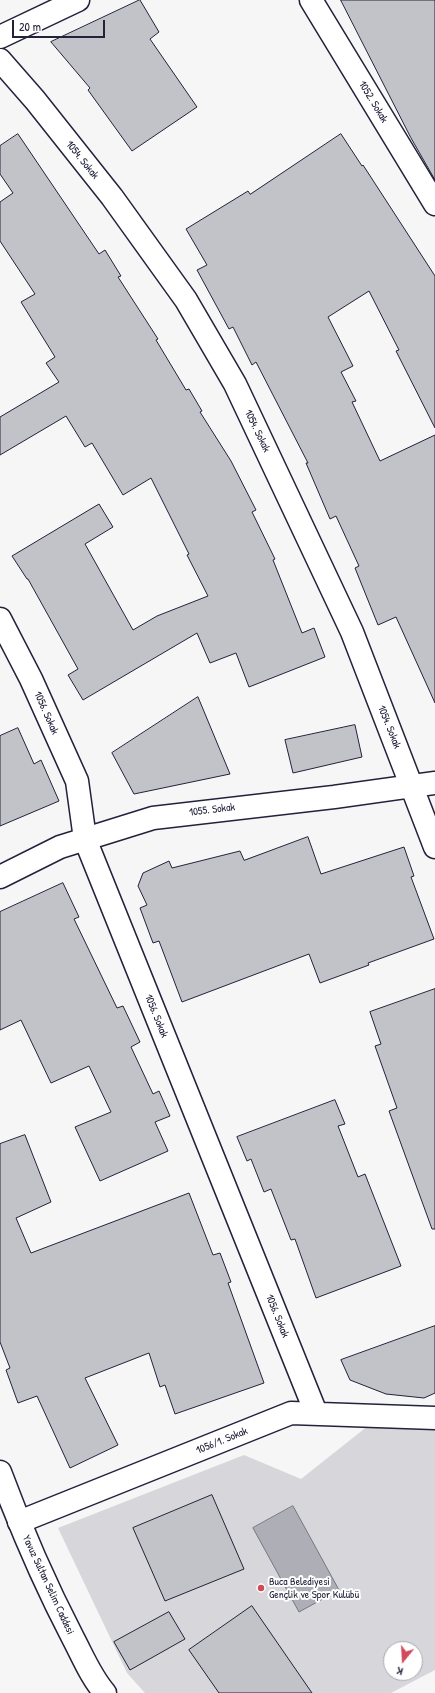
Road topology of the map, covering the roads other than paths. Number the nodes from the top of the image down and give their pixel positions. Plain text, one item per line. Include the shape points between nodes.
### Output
1 (78, 0) edge
2 (311, 0) edge
3 (0, 37) edge
4 (0, 60) edge
5 (435, 204) edge
6 (0, 619) edge
7 (435, 783) edge
8 (413, 787) junction
9 (85, 839) junction
10 (435, 847) edge
11 (0, 877) edge
12 (316, 1413) junction
13 (435, 1418) edge
14 (0, 1472) edge
15 (19, 1522) junction
16 (106, 1693) edge

1 - 3 street
2 - 5 street, 1052. Sokak
4 - 8 street, 1054. Sokak via 112,197 186,300 235,384 352,632
6 - 9 street, 1056. Sokak via 31,679 77,781
7 - 8 street, 1055. Sokak
8 - 9 street, 1055. Sokak via 154,818
8 - 10 street, 1054. Sokak
9 - 11 street, 1055. Sokak via 60,847
9 - 12 street, 1056. Sokak
12 - 13 street, 1056/1. Sokak
12 - 15 street, 1056/1. Sokak via 291,1413
14 - 15 street, Yavuz Sultan Selim Caddesi
15 - 16 street, Yavuz Sultan Selim Caddesi via 69,1630 96,1683

